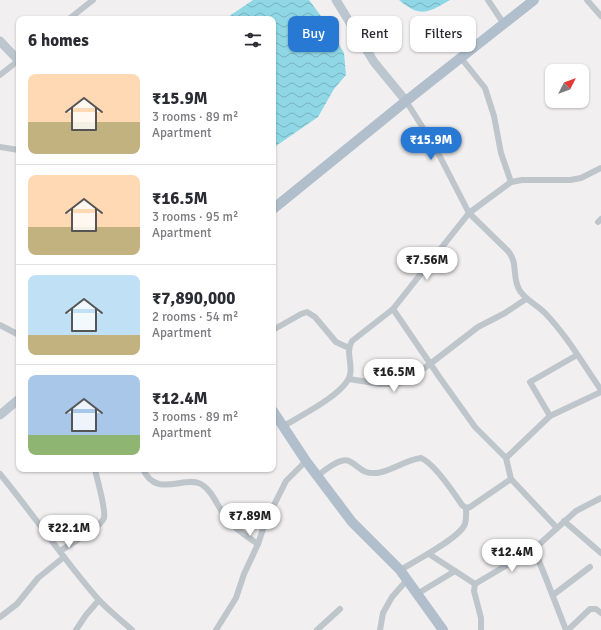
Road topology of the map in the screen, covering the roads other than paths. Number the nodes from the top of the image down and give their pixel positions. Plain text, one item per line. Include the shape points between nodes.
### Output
1 (93, 0) edge
2 (336, 0) edge
3 (488, 0) edge
4 (534, 0) edge
5 (587, 0) edge
6 (73, 16) edge
7 (601, 16) edge
8 (504, 24) junction
9 (0, 41) edge
10 (16, 57) edge
11 (461, 58) junction
12 (16, 62) edge
13 (0, 75) edge
14 (406, 101) junction
15 (0, 147) edge
16 (16, 150) edge
17 (601, 168) edge
18 (511, 182) junction
19 (276, 207) edge
20 (470, 213) junction
21 (526, 299) junction
22 (393, 309) junction
23 (0, 325) edge
24 (276, 328) edge
25 (16, 333) edge
26 (349, 348) junction
27 (577, 355) junction
28 (430, 364) junction
29 (348, 379) junction
30 (601, 391) edge
31 (16, 402) edge
32 (0, 415) edge
33 (276, 416) edge
34 (550, 416) junction
35 (282, 427) junction
36 (506, 458) junction
37 (306, 461) junction
38 (95, 472) edge
39 (146, 472) edge
40 (0, 474) edge
41 (317, 476) junction
42 (511, 479) junction
43 (601, 498) edge
44 (466, 508) junction
45 (564, 521) junction
46 (557, 528) junction
47 (258, 544) junction
48 (534, 549) junction
49 (601, 553) edge
50 (62, 554) junction
51 (429, 554) junction
52 (590, 567) dead end
53 (400, 570) junction
54 (456, 571) junction
55 (407, 580) junction
56 (475, 584) junction
57 (417, 594) junction
58 (553, 595) junction
59 (99, 600) junction
60 (340, 609) dead end
61 (601, 613) edge
62 (0, 617) edge
63 (76, 630) edge
64 (132, 630) edge
65 (216, 630) edge
66 (317, 630) edge
67 (380, 630) edge
68 (444, 630) edge
69 (481, 630) edge
70 (567, 630) edge

1 - 6 street
2 - 14 street via 374,62
3 - 8 street
4 - 8 main road
5 - 7 street
8 - 11 main road
9 - 10 street
11 - 14 main road
11 - 18 street via 485,88
12 - 13 street
14 - 19 main road
14 - 20 street
15 - 16 street
17 - 18 street via 581,178 570,180
18 - 20 street
20 - 21 street via 511,255 517,286
20 - 22 street
21 - 27 street via 544,312
21 - 28 street via 478,327
22 - 26 street via 356,338
22 - 28 street
23 - 25 street
24 - 26 street via 307,312 315,317 336,342
26 - 29 street via 351,373
27 - 30 street
27 - 34 street via 530,382
28 - 29 street via 406,381 397,384
28 - 36 street via 475,427
29 - 35 street via 340,390
30 - 34 street
31 - 32 street
33 - 35 main road
34 - 36 street
35 - 37 main road
36 - 42 street
37 - 41 main road
37 - 47 street via 286,481 265,523
38 - 50 street via 104,518
39 - 47 street via 153,481 161,484 201,484 231,524
40 - 50 street
41 - 44 street via 333,464 346,460 361,471 375,473 420,458 446,482
41 - 53 main road via 352,522
42 - 44 street
42 - 46 street
43 - 45 street via 576,511
44 - 51 street via 465,524 462,529
45 - 46 street
45 - 49 street
46 - 48 street
47 - 65 street via 236,598
48 - 56 street
48 - 58 street
50 - 59 street
50 - 62 street via 19,601
51 - 53 street
51 - 54 street
52 - 58 street
53 - 55 main road
54 - 56 street
54 - 57 street
55 - 57 main road
55 - 67 street via 392,597 383,613
56 - 69 street via 474,591 482,618
57 - 68 main road
58 - 70 street
59 - 63 street
59 - 64 street
60 - 66 street
61 - 70 street via 596,609 590,609

